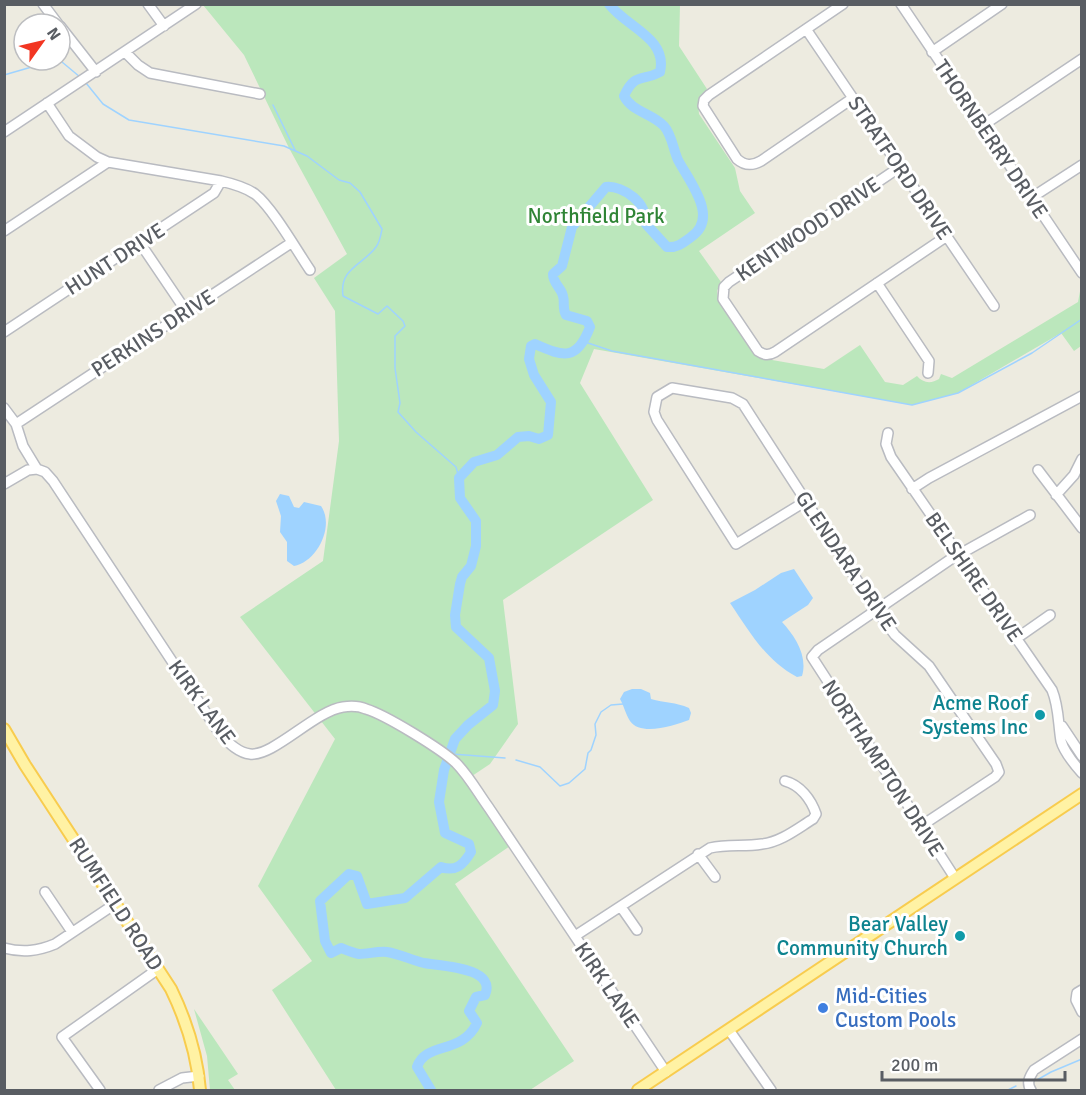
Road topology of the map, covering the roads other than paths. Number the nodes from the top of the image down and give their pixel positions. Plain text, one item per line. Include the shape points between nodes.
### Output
1 (148, 4) edge
2 (196, 4) edge
3 (843, 4) edge
4 (901, 4) edge
5 (1002, 4) edge
6 (164, 26) junction
7 (806, 29) junction
8 (72, 44) edge
9 (126, 52) junction
10 (932, 52) junction
11 (1082, 59) edge
12 (92, 74) junction
13 (260, 94) dead end
14 (853, 98) junction
15 (47, 103) junction
16 (982, 126) junction
17 (4, 132) edge
18 (108, 162) junction
19 (1082, 165) edge
20 (900, 167) junction
21 (221, 181) junction
22 (1031, 198) junction
23 (4, 231) edge
24 (947, 236) junction
25 (140, 243) junction
26 (291, 243) junction
27 (310, 270) dead end
28 (1081, 273) edge
29 (877, 283) junction
30 (994, 306) dead end
31 (186, 312) junction
32 (4, 332) edge
33 (928, 373) dead end
34 (1082, 396) edge
35 (4, 408) edge
36 (16, 424) junction
37 (888, 433) dead end
38 (1082, 459) edge
39 (37, 469) junction
40 (1038, 470) dead end
41 (4, 484) edge
42 (912, 489) junction
43 (1056, 495) junction
44 (806, 501) junction
45 (1030, 516) dead end
46 (1081, 526) edge
47 (958, 555) junction
48 (877, 611) junction
49 (1050, 615) dead end
50 (1017, 638) junction
51 (1060, 723) junction
52 (4, 729) edge
53 (1082, 756) edge
54 (1082, 773) edge
55 (785, 781) dead end
56 (1082, 794) edge
57 (921, 826) junction
58 (698, 854) junction
59 (715, 877) dead end
60 (955, 878) junction
61 (45, 892) dead end
62 (115, 904) junction
63 (621, 906) junction
64 (637, 930) dead end
65 (72, 932) junction
66 (575, 936) junction
67 (4, 948) edge
68 (158, 969) junction
69 (1082, 990) edge
70 (1082, 1012) edge
71 (729, 1030) junction
72 (1082, 1039) edge
73 (666, 1072) junction
74 (199, 1076) junction
75 (100, 1090) edge
76 (159, 1090) edge
77 (200, 1090) edge
78 (638, 1090) edge
79 (771, 1090) edge
80 (1031, 1090) edge

1 - 6 street
2 - 6 street
3 - 7 street
4 - 10 street, THORNBERRY DRIVE
5 - 10 street
6 - 9 street
7 - 14 street, STRATFORD DRIVE
7 - 14 street via 704,100 706,113 737,159 749,165 761,160
8 - 12 street
9 - 12 street
9 - 13 street via 150,73
10 - 16 street, THORNBERRY DRIVE
11 - 16 street
12 - 15 street
14 - 20 street, STRATFORD DRIVE
15 - 17 street
15 - 18 street via 69,136
16 - 22 street, THORNBERRY DRIVE
18 - 21 street
18 - 23 street
19 - 22 street
20 - 24 street, STRATFORD DRIVE
20 - 29 street, KENTWOOD DRIVE via 729,282 724,287 723,299 758,351 770,355
21 - 25 street, HUNT DRIVE via 214,193
21 - 26 street via 256,195
22 - 28 street, THORNBERRY DRIVE
24 - 29 street
24 - 30 street, STRATFORD DRIVE
25 - 31 street
25 - 32 street, HUNT DRIVE
26 - 27 street
26 - 31 street, PERKINS DRIVE
29 - 33 street via 929,361
31 - 36 street, PERKINS DRIVE
34 - 42 street
35 - 36 street, KIRK LANE
36 - 39 street, KIRK LANE
37 - 42 street, BELSHIRE DRIVE via 888,451
38 - 43 street
39 - 41 street
39 - 66 street, KIRK LANE via 53,481 220,734 237,750 262,752 321,716 344,707 370,710 455,762
40 - 43 street
42 - 47 street, BELSHIRE DRIVE
43 - 46 street
44 - 44 street, GLENDARA DRIVE via 743,404 732,398 672,388 657,396 657,420 736,544
44 - 48 street, GLENDARA DRIVE
45 - 47 street
47 - 48 street
47 - 50 street, BELSHIRE DRIVE
48 - 57 street, NORTHAMPTON DRIVE via 812,657
48 - 57 street, GLENDARA DRIVE via 929,666 999,772
49 - 50 street
50 - 51 street, BELSHIRE DRIVE via 1052,690
51 - 53 street, BELSHIRE DRIVE
51 - 54 street, BELSHIRE DRIVE via 1064,748
52 - 62 main road, RUMFIELD ROAD
55 - 58 street via 797,784 814,807 813,819 777,840 725,844
56 - 60 main road
57 - 60 street, NORTHAMPTON DRIVE
58 - 59 street
58 - 63 street
60 - 71 main road
61 - 65 street
62 - 65 street
62 - 68 main road, RUMFIELD ROAD
63 - 64 street
63 - 66 street
65 - 67 street via 35,951
66 - 73 street, KIRK LANE
68 - 74 main road, RUMFIELD ROAD via 184,1017
68 - 75 street via 62,1037
69 - 70 street via 1076,1000
71 - 73 main road
71 - 79 street
72 - 80 street via 1034,1070 1029,1078
73 - 78 main road
74 - 76 street via 182,1078
74 - 77 main road, RUMFIELD ROAD

